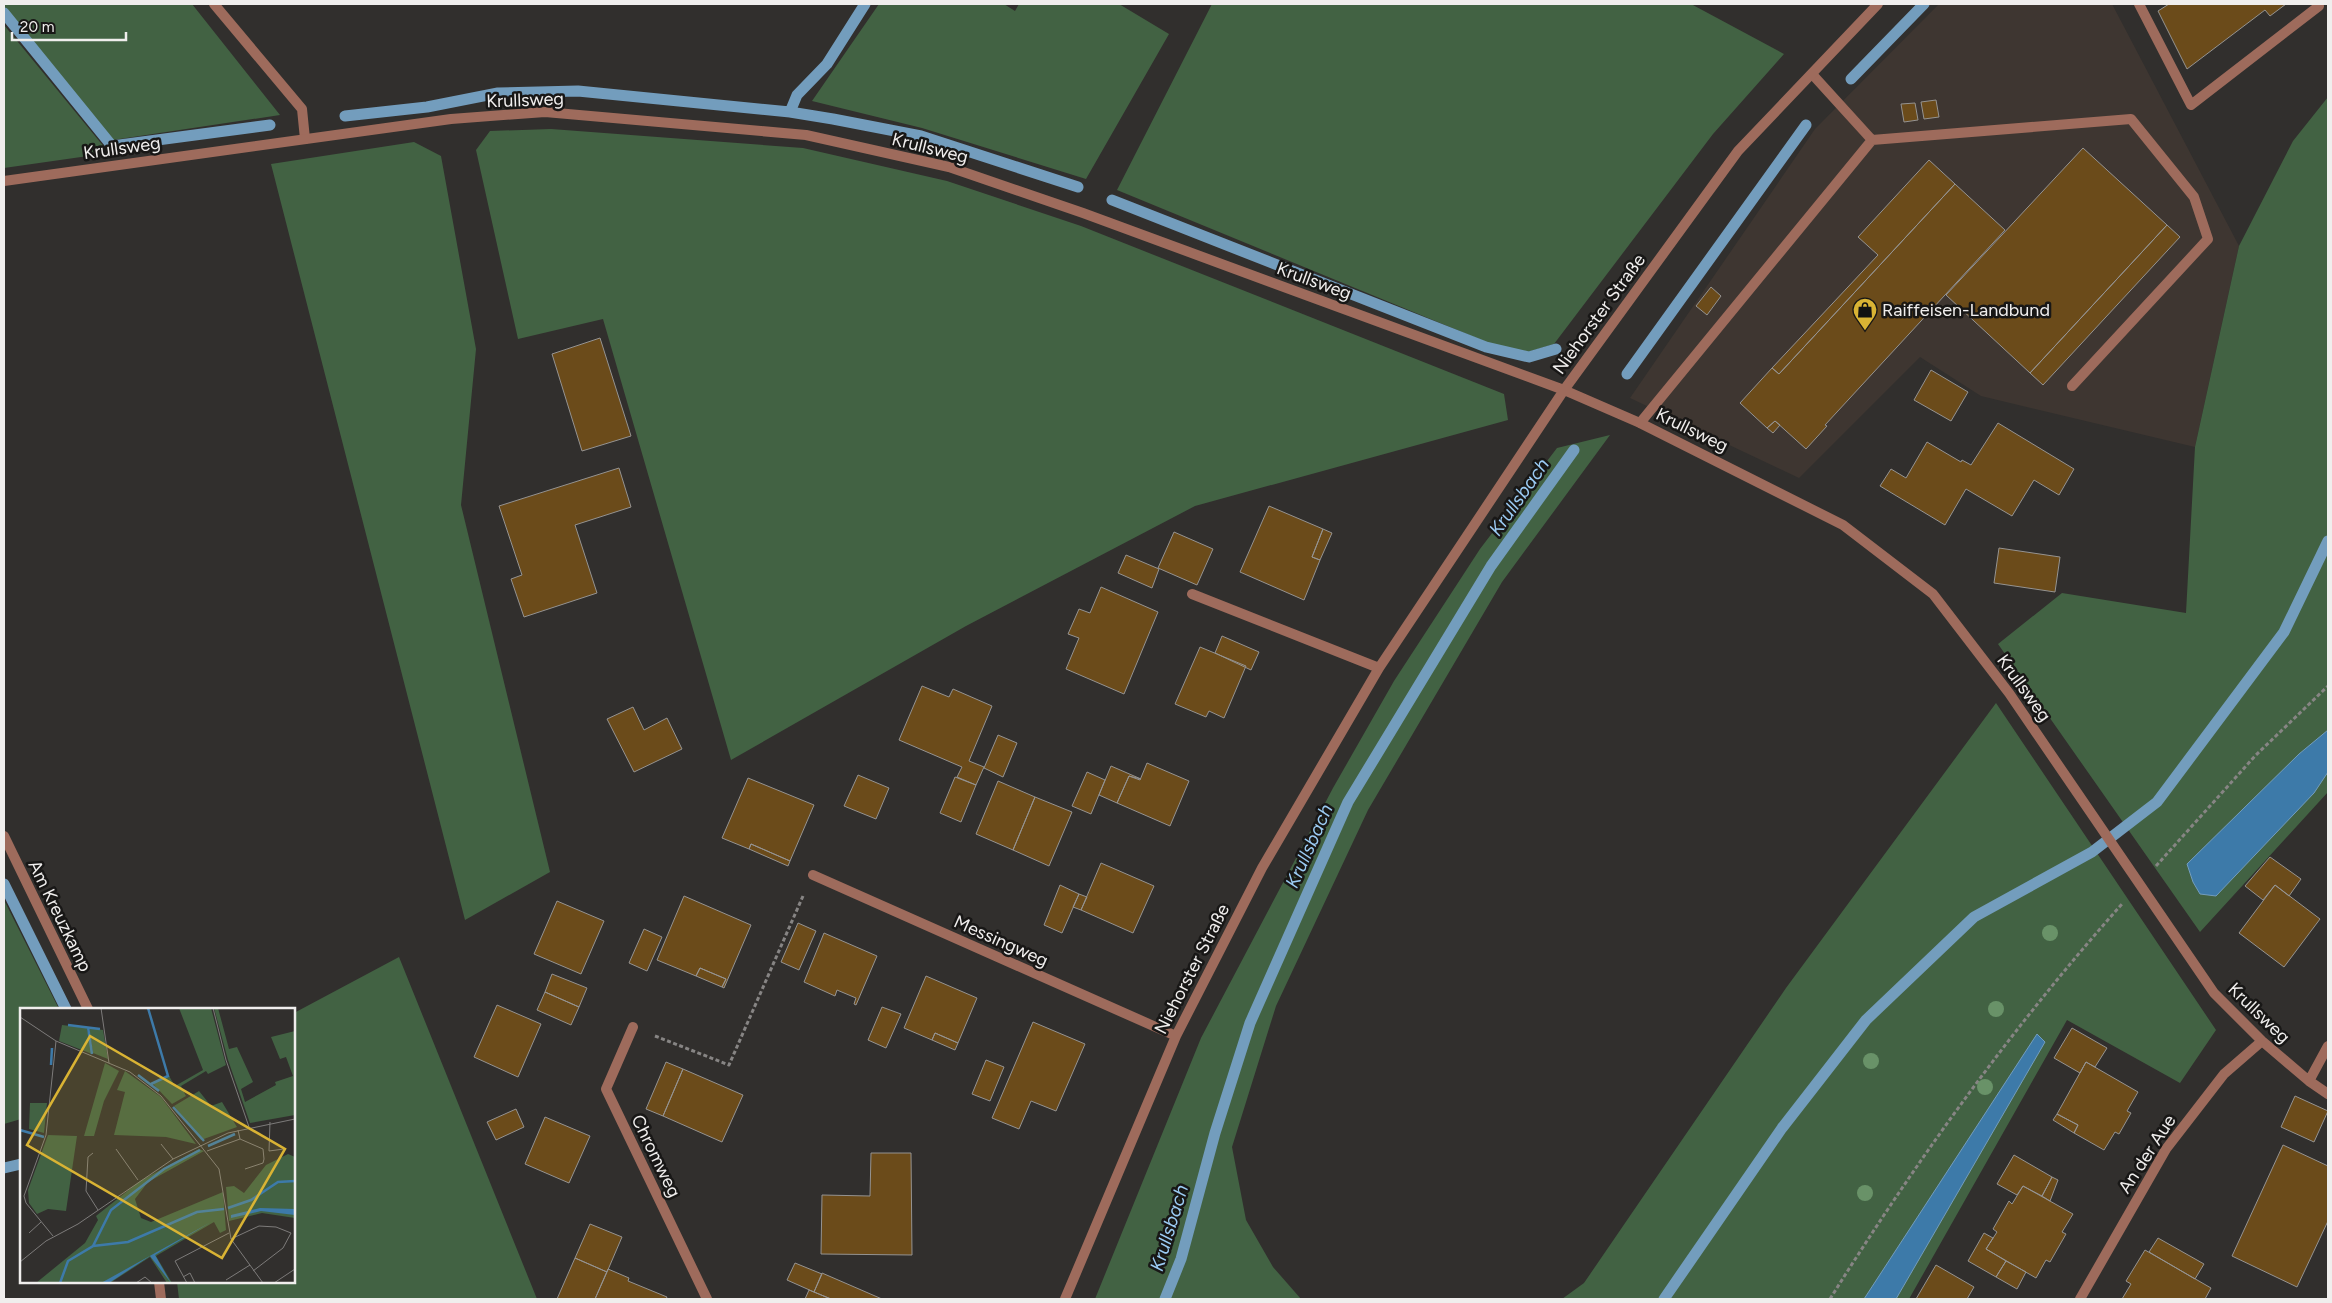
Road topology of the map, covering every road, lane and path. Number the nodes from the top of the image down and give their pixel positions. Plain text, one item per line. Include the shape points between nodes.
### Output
1 (214, 4) edge
2 (1878, 4) edge
3 (2138, 4) edge
4 (2320, 6) dead end
5 (1812, 74) junction
6 (305, 139) junction
7 (1872, 140) junction
8 (4, 181) edge
9 (2072, 386) dead end
10 (1564, 390) junction
11 (1640, 423) junction
12 (1192, 594) dead end
13 (1379, 668) junction
14 (2328, 686) edge
15 (4, 836) edge
16 (813, 875) joint
17 (2139, 884) junction
18 (88, 1008) edge
19 (633, 1026) joint
20 (1176, 1036) junction
21 (2262, 1041) junction
22 (2328, 1046) edge
23 (2309, 1082) junction
24 (2328, 1094) edge
25 (160, 1283) edge
26 (161, 1299) edge
27 (707, 1299) edge
28 (1064, 1299) edge
29 (1830, 1299) edge
30 (2080, 1299) edge

1 - 6 street via 302,109
2 - 5 street, Niehorster Straße
3 - 4 street via 2191,105
5 - 7 street
5 - 10 street, Niehorster Straße via 1738,151
6 - 8 street, Krullsweg
6 - 10 street, Krullsweg via 451,119 546,112 806,136 949,167
7 - 9 street via 2131,120 2183,183 2194,197 2208,239
7 - 11 street
10 - 11 street, Krullsweg
10 - 13 street, Niehorster Straße
11 - 17 street, Krullsweg via 1843,525 1933,594 2010,693
12 - 13 street
13 - 20 street, Niehorster Straße via 1262,868
14 - 17 path via 2254,756
15 - 18 street, Am Kreuzkamp
16 - 19 path via 729,1065
16 - 20 street, Messingweg
17 - 21 street, Krullsweg via 2214,993
17 - 29 path via 2042,1000 1935,1139
19 - 27 street, Chromweg via 606,1090
20 - 28 street, Niehorster Straße
21 - 23 street, Krullsweg
21 - 30 street, An der Aue via 2224,1074 2166,1149
22 - 23 street
23 - 24 street, Krullsweg
25 - 26 street

